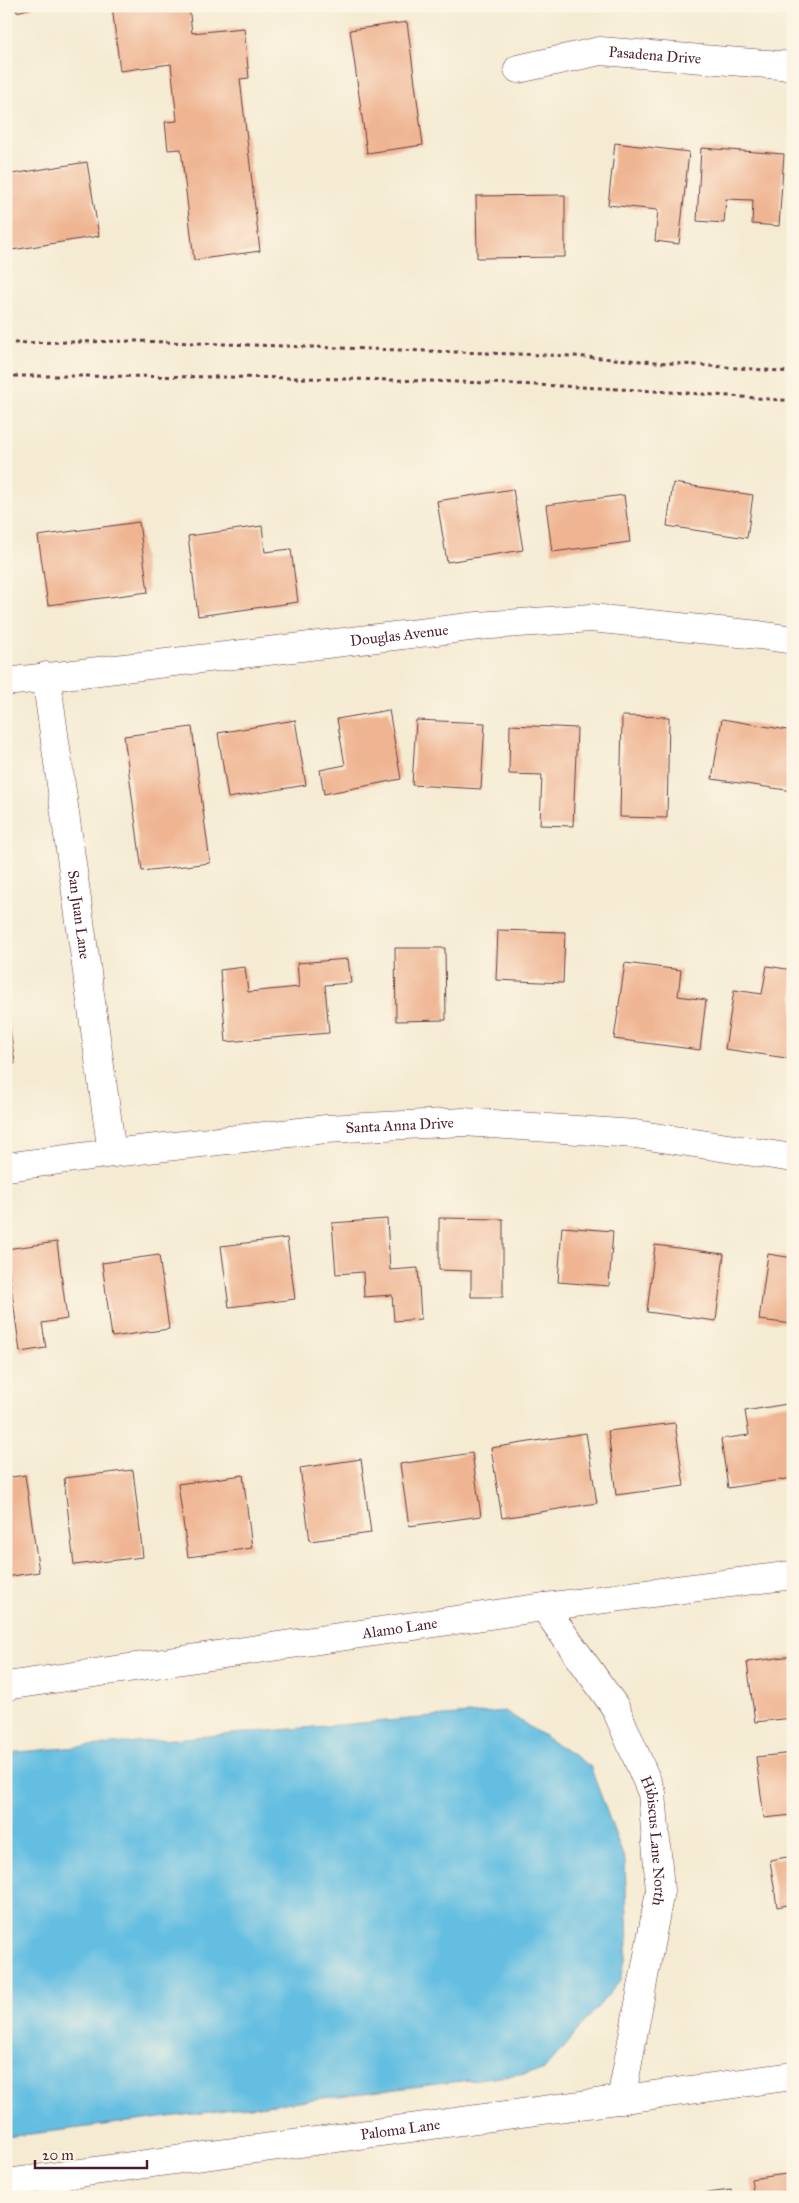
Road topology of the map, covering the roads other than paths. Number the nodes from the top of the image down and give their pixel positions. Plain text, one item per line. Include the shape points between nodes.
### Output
1 (793, 66) edge
2 (518, 69) dead end
3 (793, 640) edge
4 (46, 676) junction
5 (6, 682) edge
6 (112, 1153) junction
7 (793, 1158) edge
8 (6, 1167) edge
9 (793, 1575) edge
10 (544, 1607) junction
11 (6, 1686) edge
12 (793, 2076) edge
13 (620, 2100) junction
14 (6, 2183) edge

1 - 2 street, Pasadena Drive via 600,51
3 - 4 street, Douglas Avenue via 591,618 478,626
4 - 5 street, Douglas Avenue
4 - 6 street, San Juan Lane
6 - 7 street, Santa Anna Drive via 326,1129 464,1122 635,1134
6 - 8 street, Santa Anna Drive
9 - 10 street, Alamo Lane
10 - 11 street, Alamo Lane
10 - 13 street, Hibiscus Lane North via 615,1707 652,1793 660,1891
12 - 13 street, Paloma Lane
13 - 14 street, Paloma Lane

